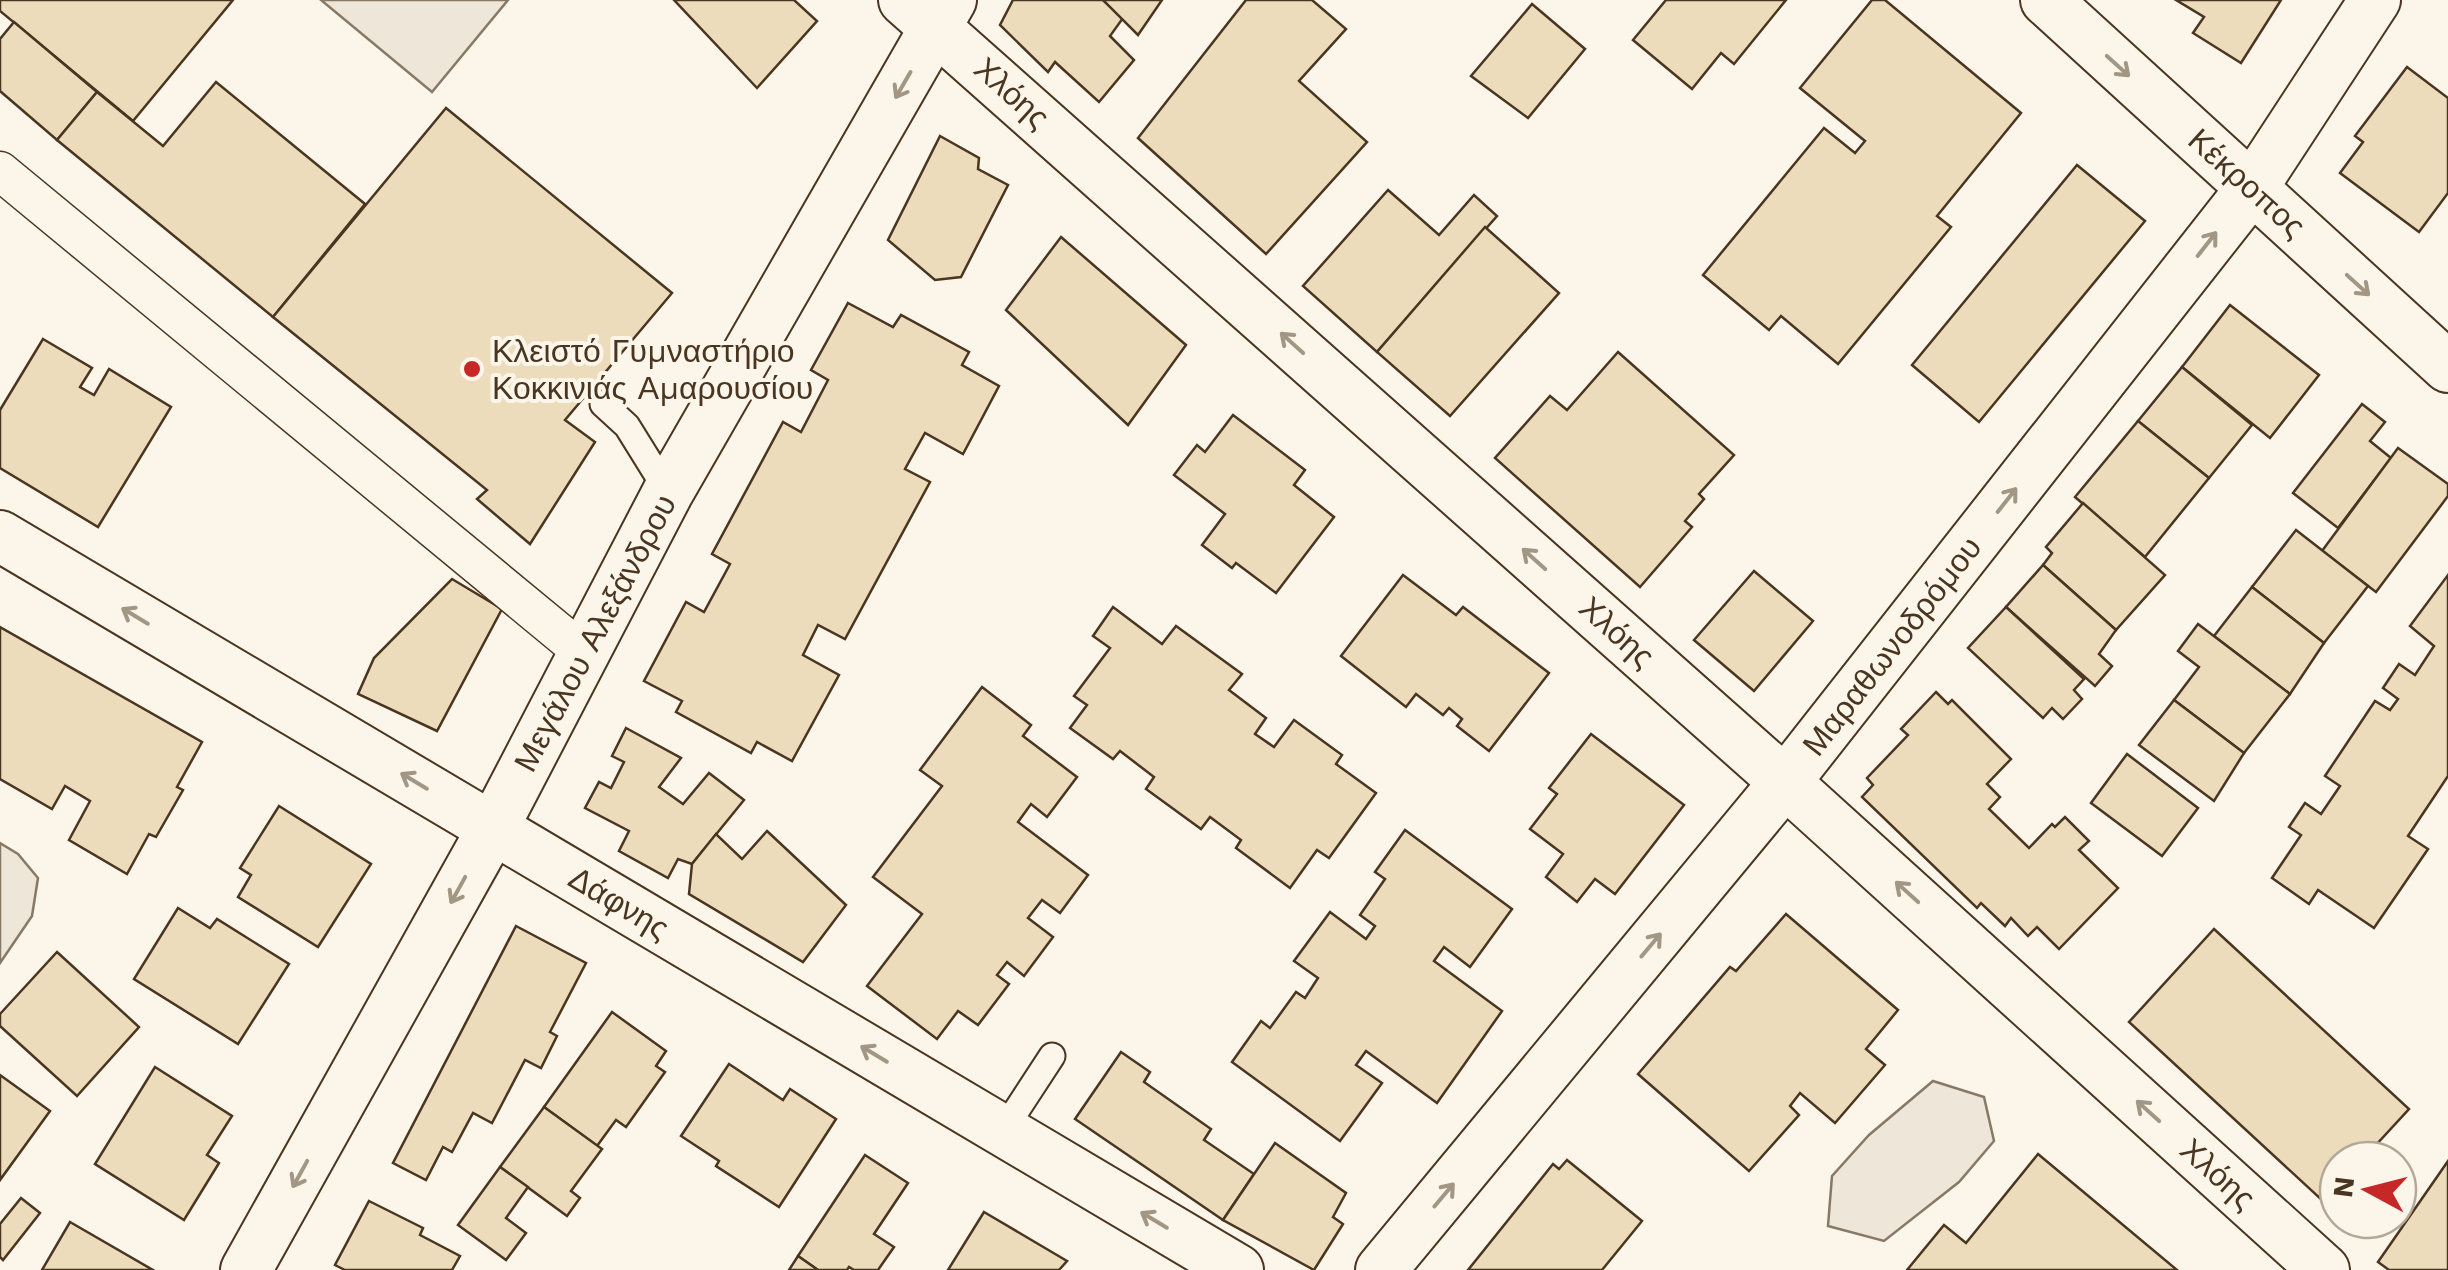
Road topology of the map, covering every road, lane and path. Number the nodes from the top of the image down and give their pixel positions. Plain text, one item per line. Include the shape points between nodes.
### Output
1 (2046, 0) edge
2 (2375, 0) edge
3 (931, 9) edge
4 (0, 171) edge
5 (2252, 188) junction
6 (2448, 367) edge
7 (603, 404) dead end
8 (668, 492) junction
9 (0, 536) edge
10 (584, 653) junction
11 (1785, 782) junction
12 (493, 828) junction
13 (1052, 1056) dead end
14 (1004, 1131) junction
15 (246, 1270) edge
16 (1238, 1270) edge
17 (1382, 1270) edge
18 (2324, 1270) edge

1 -> 5 street, Κέκροπος
2 - 5 street, Μαραθωνοδρόμου
3 -> 8 street, Μεγάλου Αλεξάνδρου
11 -> 3 street, Χλόης
4 - 10 street
5 -> 6 street, Κέκροπος
11 -> 5 street, Μαραθωνοδρόμου
7 - 8 lane via 627,426
8 - 10 street, Μεγάλου Αλεξάνδρου
12 -> 9 street, Δάφνης
10 - 12 street, Μεγάλου Αλεξάνδρου
17 -> 11 street, Μαραθωνοδρόμου
18 -> 11 street, Χλόης
14 -> 12 street, Δάφνης
12 -> 15 street, Μεγάλου Αλεξάνδρου
13 - 14 lane
16 -> 14 street, Δάφνης

